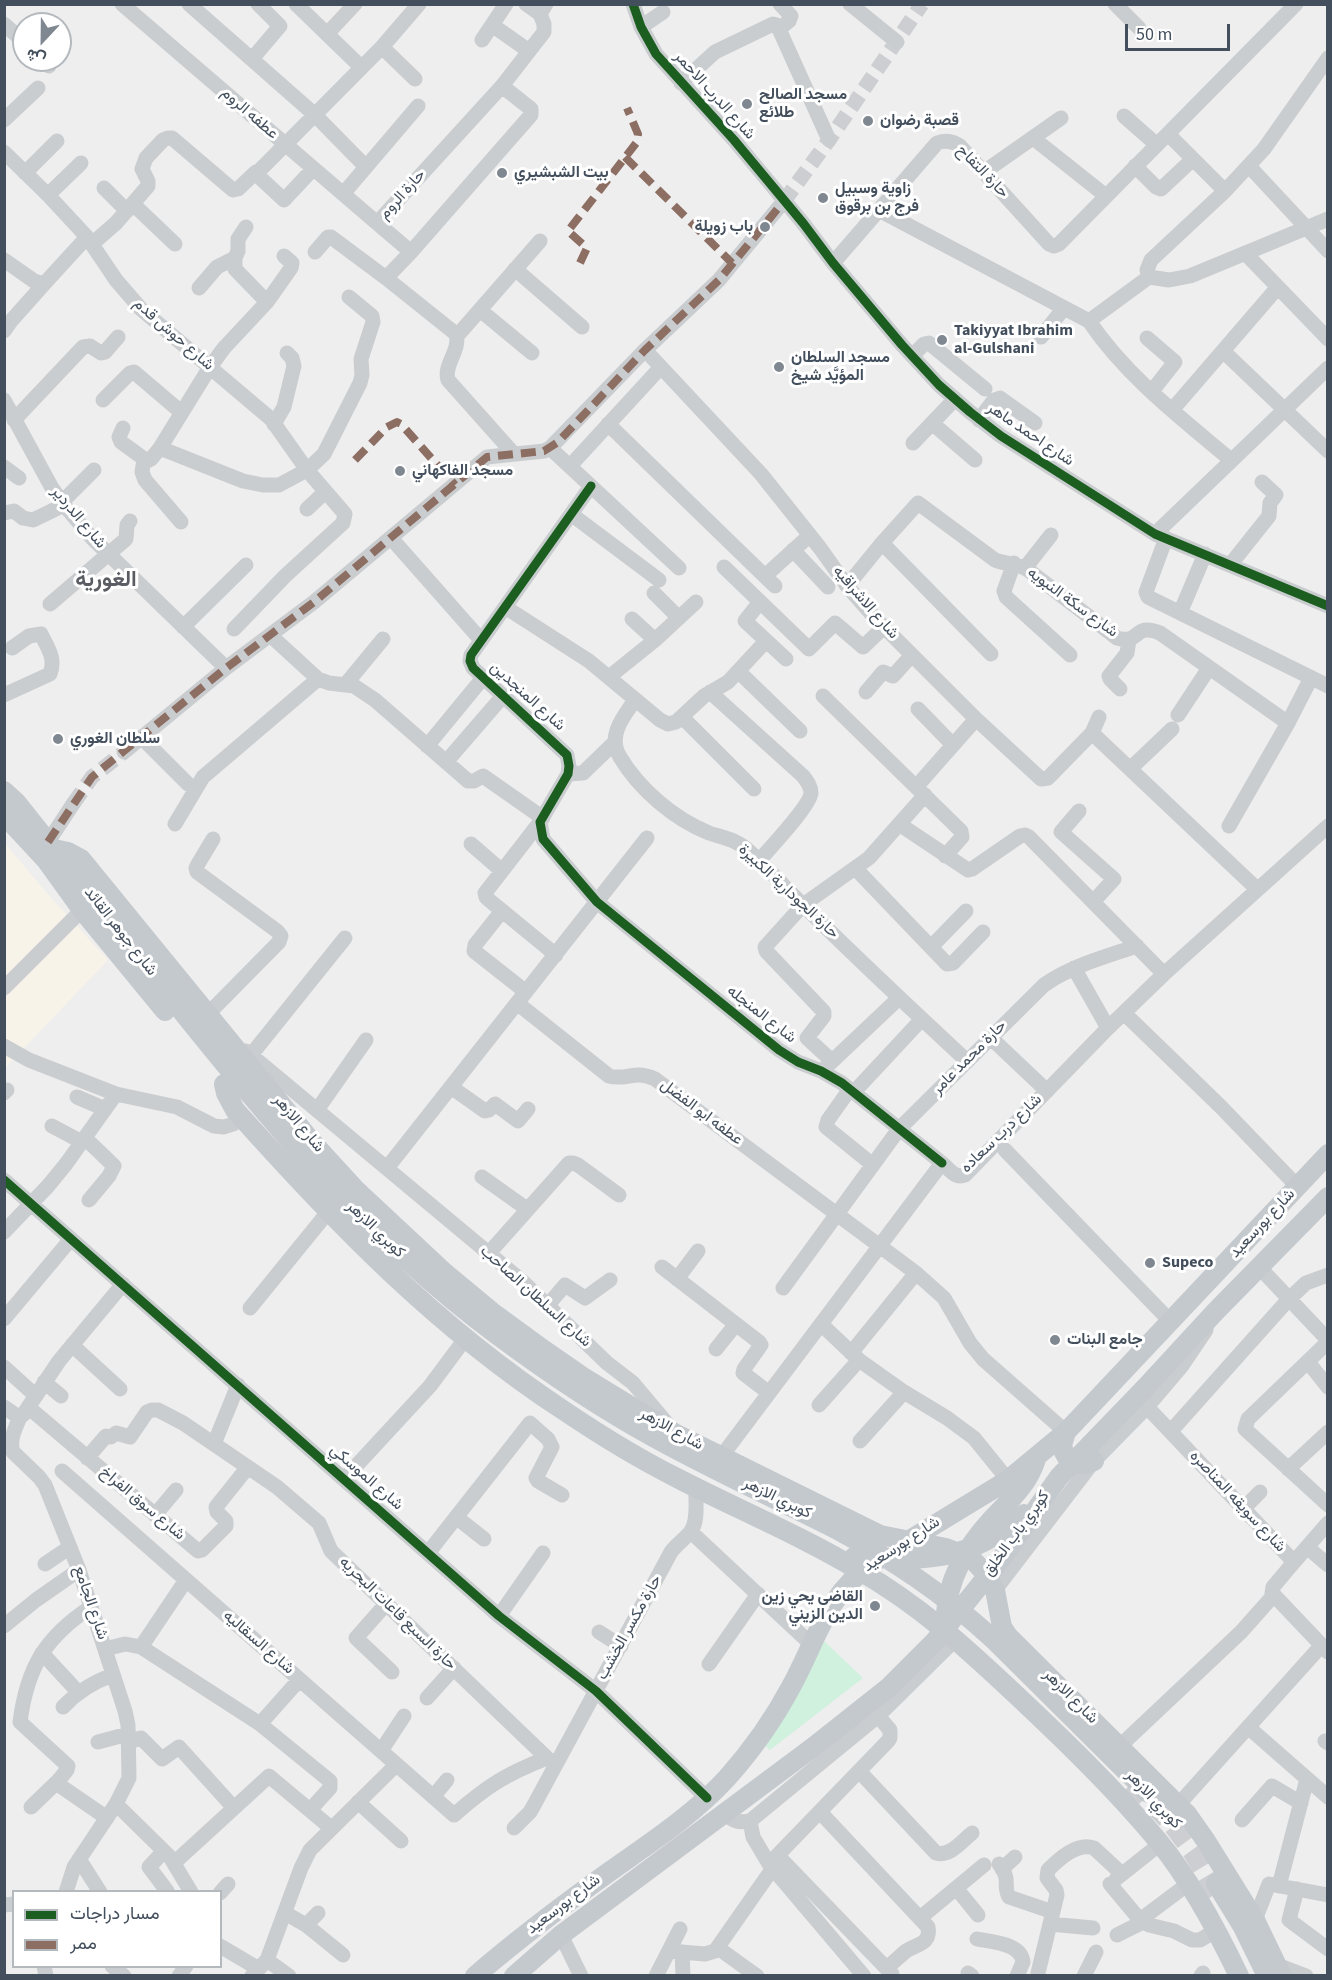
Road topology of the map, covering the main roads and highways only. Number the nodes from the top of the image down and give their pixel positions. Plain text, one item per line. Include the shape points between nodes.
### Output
1 (4, 791) edge
2 (4, 815) edge
3 (51, 845) junction
4 (229, 1080) junction
5 (1328, 1154) edge
6 (1324, 1208) edge
7 (1215, 1312) joint
8 (1066, 1432) junction
9 (1037, 1457) junction
10 (1094, 1461) road end
11 (1059, 1477) junction
12 (907, 1541) junction
13 (964, 1554) junction
14 (857, 1564) junction
15 (952, 1635) junction
16 (812, 1748) joint
17 (1275, 1972) edge
18 (475, 1976) edge
19 (514, 1976) edge
20 (1239, 1976) edge
21 (1252, 1976) edge

1 - 3 main road, شارع جوهر القائد
2 - 4 main road, شارع جوهر القائد
3 - 4 main road, شارع جوهر القائد
3 - 12 main road, شارع الازهر via 81,859 355,1189 492,1312 610,1395 676,1434 880,1535
4 - 14 main road via 230,1102 328,1212 376,1261 465,1339 563,1410 639,1457
4 - 17 main road, كوبري الازهر, bridge via 372,1229 494,1333 651,1436 876,1551 955,1605 1177,1823
4 - 21 main road, كوبري الازهر, bridge via 315,1184 361,1230 429,1293 503,1353 645,1446 870,1561 983,1645 1167,1831 1232,1933
5 - 8 main road, شارع بورسعيد
6 - 7 main road, شارع بورسعيد
7 - 11 main road, كوبري باب الخلق, bridge via 1145,1398
8 - 9 main road, شارع بورسعيد
8 - 10 main road via 1062,1445 1067,1459 1080,1465
9 - 12 main road, شارع بورسعيد via 1008,1480
9 - 13 main road via 1026,1484
11 - 14 main road, bridge via 1001,1533 972,1548 935,1558
11 - 16 main road, كوبري باب الخلق, bridge via 934,1641 889,1687
12 - 13 main road, شارع الازهر
12 - 14 main road, شارع بورسعيد
13 - 15 main road via 946,1612
13 - 17 main road, شارع الازهر via 983,1569 1008,1636 1178,1805 1206,1841 1255,1920
14 - 15 main road
14 - 18 main road, شارع بورسعيد via 792,1687 740,1764 672,1828 545,1919
15 - 20 main road via 1100,1778 1160,1844 1188,1884
16 - 19 main road, شارع بورسعيد via 561,1935

